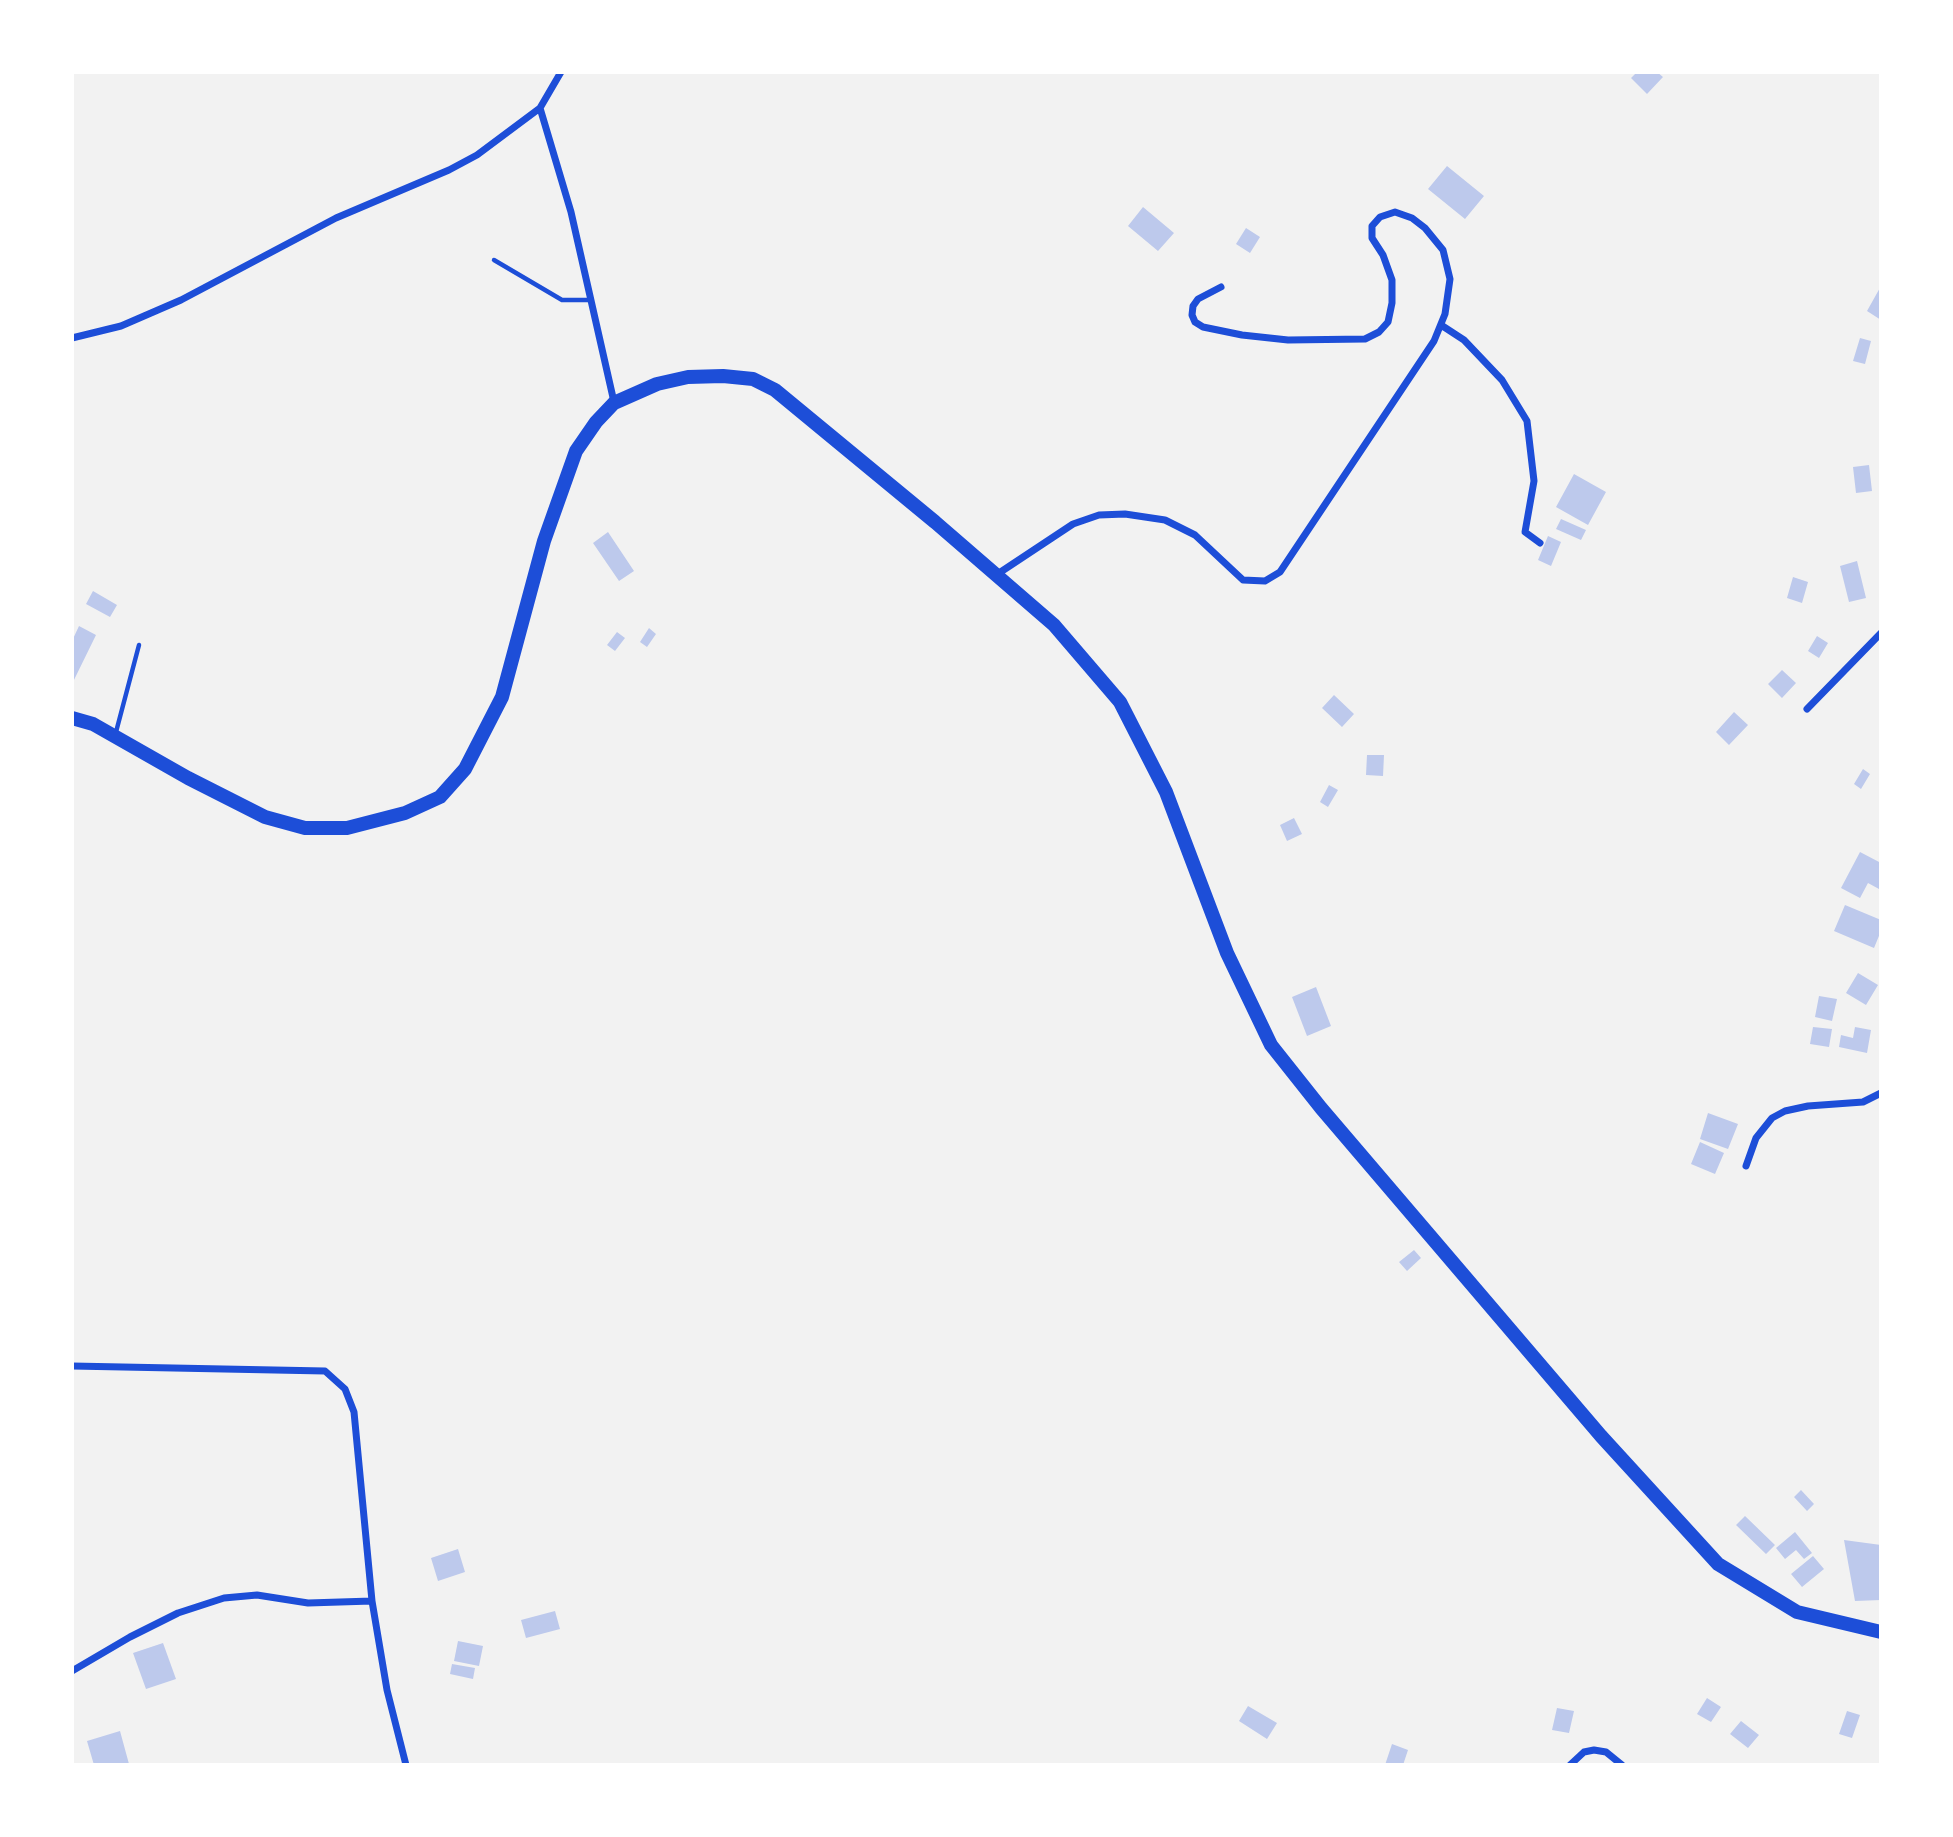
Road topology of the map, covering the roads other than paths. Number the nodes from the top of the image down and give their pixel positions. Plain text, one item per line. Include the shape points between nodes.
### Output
1 (561, 72) edge
2 (540, 108) junction
3 (494, 260) dead end
4 (1222, 287) dead end
5 (591, 300) junction
6 (1441, 325) junction
7 (72, 338) edge
8 (614, 403) junction
9 (1540, 543) dead end
10 (996, 575) junction
11 (1881, 633) edge
12 (139, 645) dead end
13 (1807, 709) dead end
14 (72, 718) edge
15 (115, 737) junction
16 (1881, 1093) edge
17 (1746, 1166) dead end
18 (72, 1366) edge
19 (372, 1601) junction
20 (1881, 1632) edge
21 (72, 1671) edge
22 (406, 1765) edge
23 (1570, 1765) edge
24 (1622, 1765) edge

1 - 2 street
2 - 5 street
2 - 7 street via 449,170 336,218 181,300 121,326
3 - 5 lane via 562,300
4 - 6 street via 1193,306 1195,322 1203,327 1288,340 1365,339 1388,322 1392,303 1392,281 1372,237 1372,226 1395,212 1425,228 1443,250 1450,279
5 - 8 street
6 - 9 street via 1464,340 1502,380 1527,421 1534,481 1525,531
6 - 10 street via 1280,572 1265,581 1243,580 1195,535 1165,520 1125,514 1099,515 1073,524
8 - 10 main road via 657,384 688,377 753,379 775,390
8 - 15 main road via 576,451 544,541 502,697 465,769 440,797 405,813 347,828 305,828 265,817
10 - 20 main road via 1054,625 1120,702 1166,792 1227,953 1271,1045 1321,1108 1601,1436 1718,1564 1797,1612
11 - 13 street
12 - 15 lane
14 - 15 main road
16 - 17 street via 1863,1102 1808,1106 1772,1118 1756,1138
18 - 19 street via 325,1371 345,1389 354,1412
19 - 21 street via 308,1603 249,1595 224,1598 178,1613
19 - 22 street
23 - 24 street via 1584,1752 1594,1750 1606,1752

